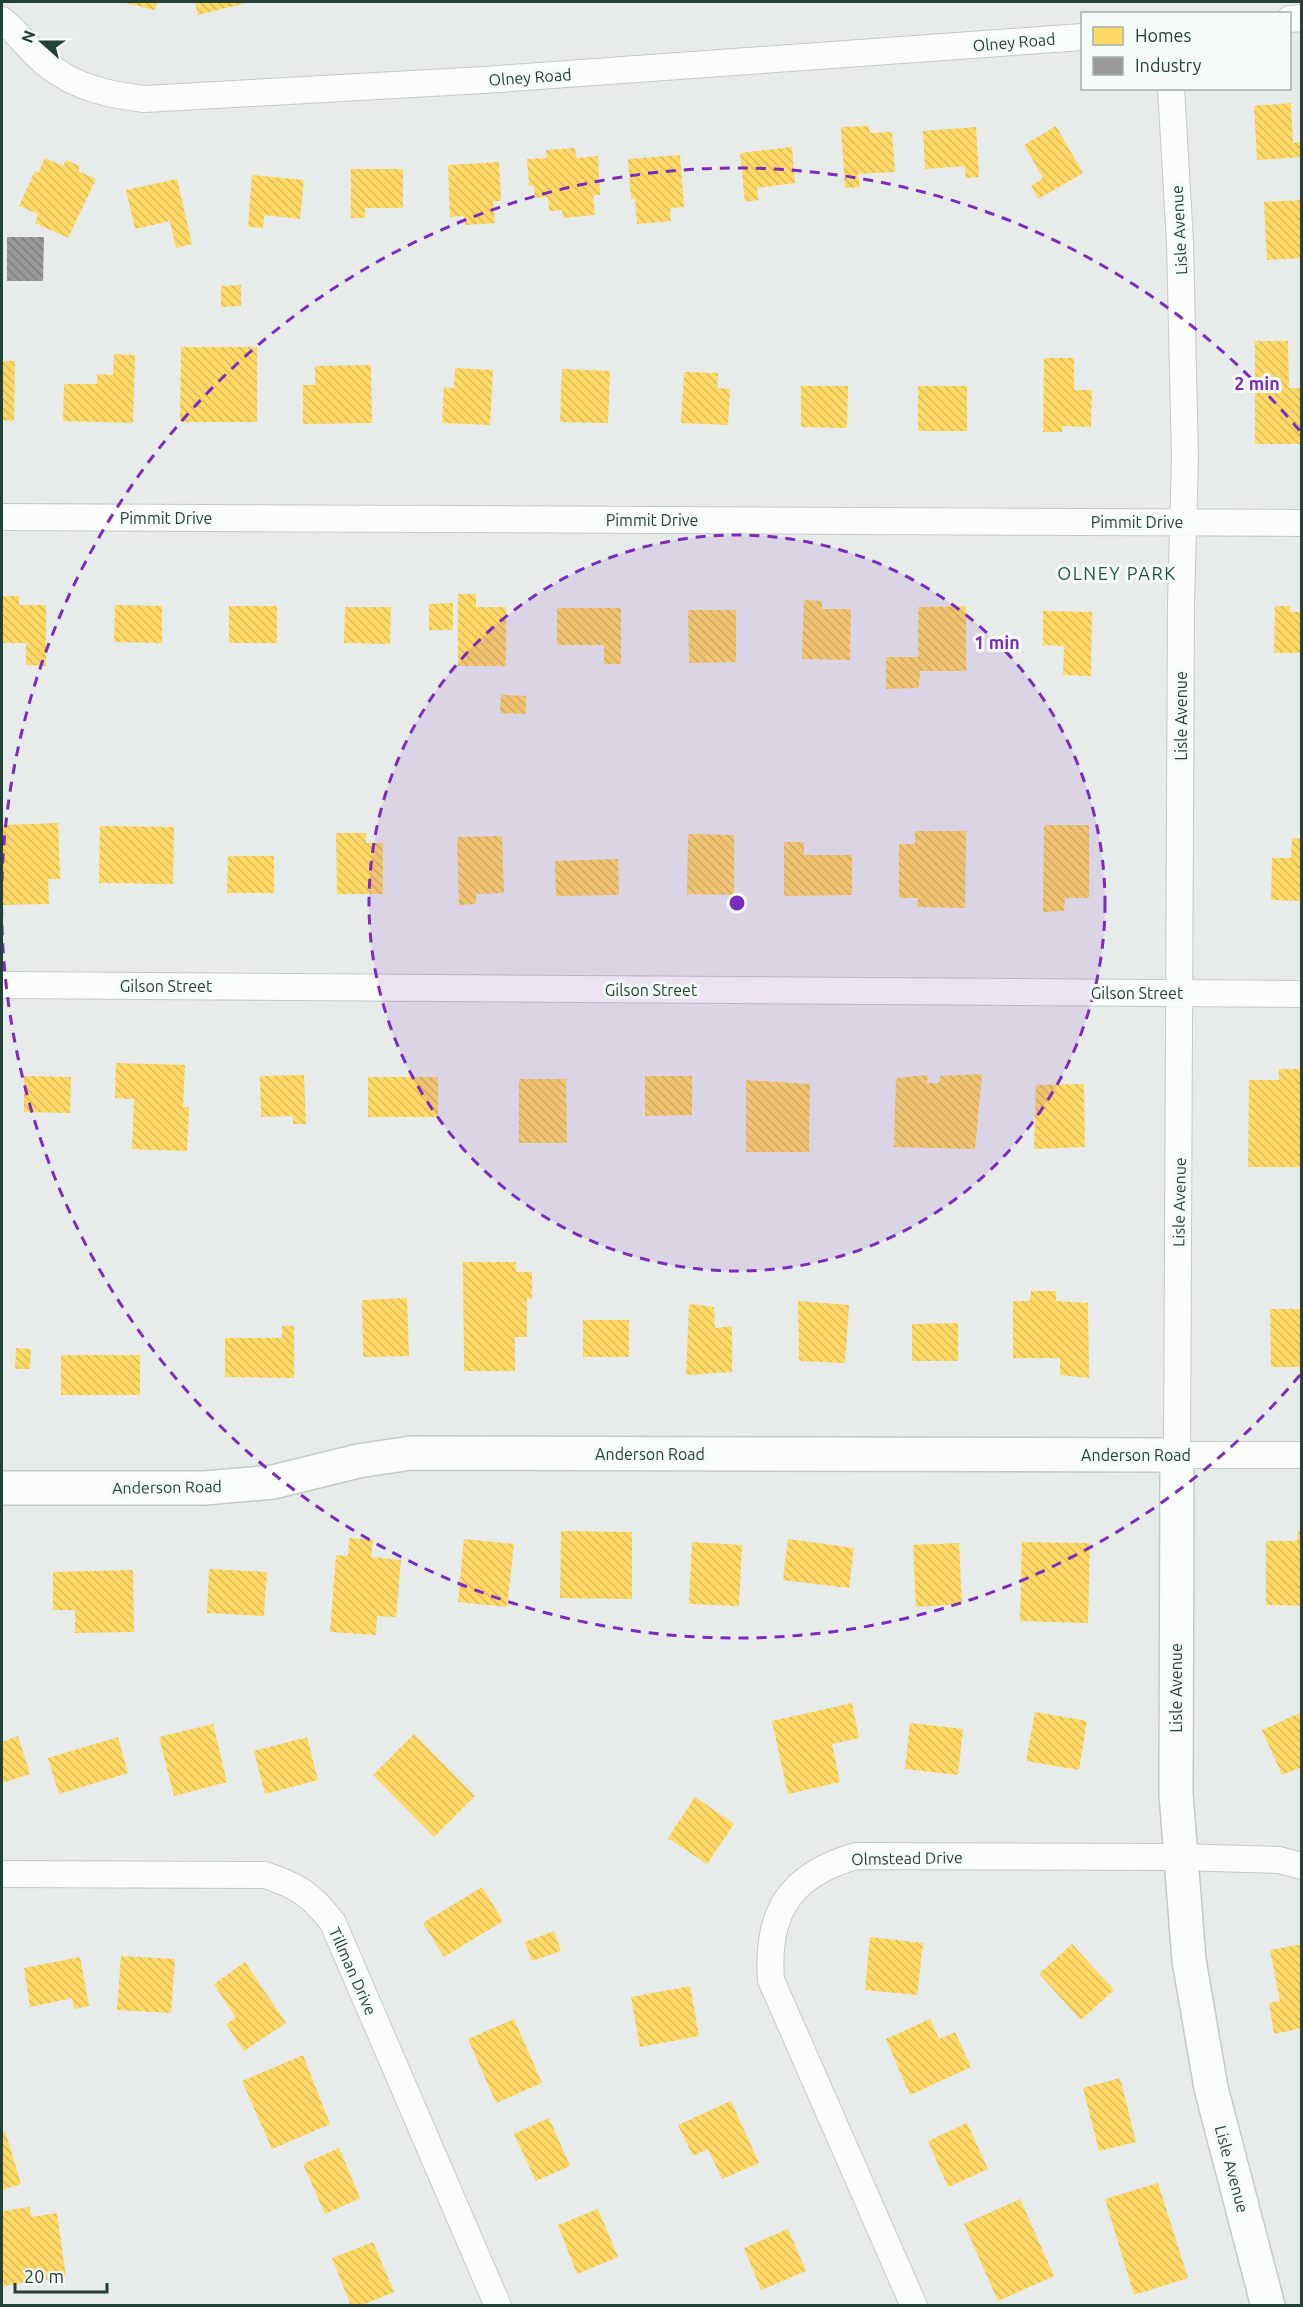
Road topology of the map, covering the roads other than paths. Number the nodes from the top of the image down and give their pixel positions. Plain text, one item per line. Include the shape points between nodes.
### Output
1 (2, 20) edge
2 (1081, 37) edge
3 (1171, 90) edge
4 (2, 517) edge
5 (1183, 522) junction
6 (1302, 523) edge
7 (2, 985) edge
8 (1179, 993) junction
9 (1302, 994) edge
10 (1177, 1455) junction
11 (1302, 1455) edge
12 (2, 1488) edge
13 (1180, 1857) junction
14 (1302, 1866) edge
15 (2, 1874) edge
16 (498, 2306) edge
17 (914, 2306) edge
18 (1268, 2306) edge

1 - 2 street, Olney Road via 48,66 78,84 110,95 145,99 542,76
3 - 5 street, Lisle Avenue via 1180,242
4 - 5 street, Pimmit Drive
5 - 6 street, Pimmit Drive
5 - 8 street, Lisle Avenue
7 - 8 street, Gilson Street
8 - 9 street, Gilson Street
8 - 10 street, Lisle Avenue
10 - 11 street, Anderson Road
10 - 12 street, Anderson Road via 411,1453 358,1461 273,1482 205,1488
10 - 13 street, Lisle Avenue via 1176,1794
13 - 14 street, Olmstead Drive via 1279,1860
13 - 17 street, Olmstead Drive via 856,1856 828,1864 805,1879 785,1901 773,1926 771,1980
13 - 18 street, Lisle Avenue via 1189,1960 1210,2088
15 - 16 street, Tillman Drive via 264,1875 293,1884 316,1901 333,1923

